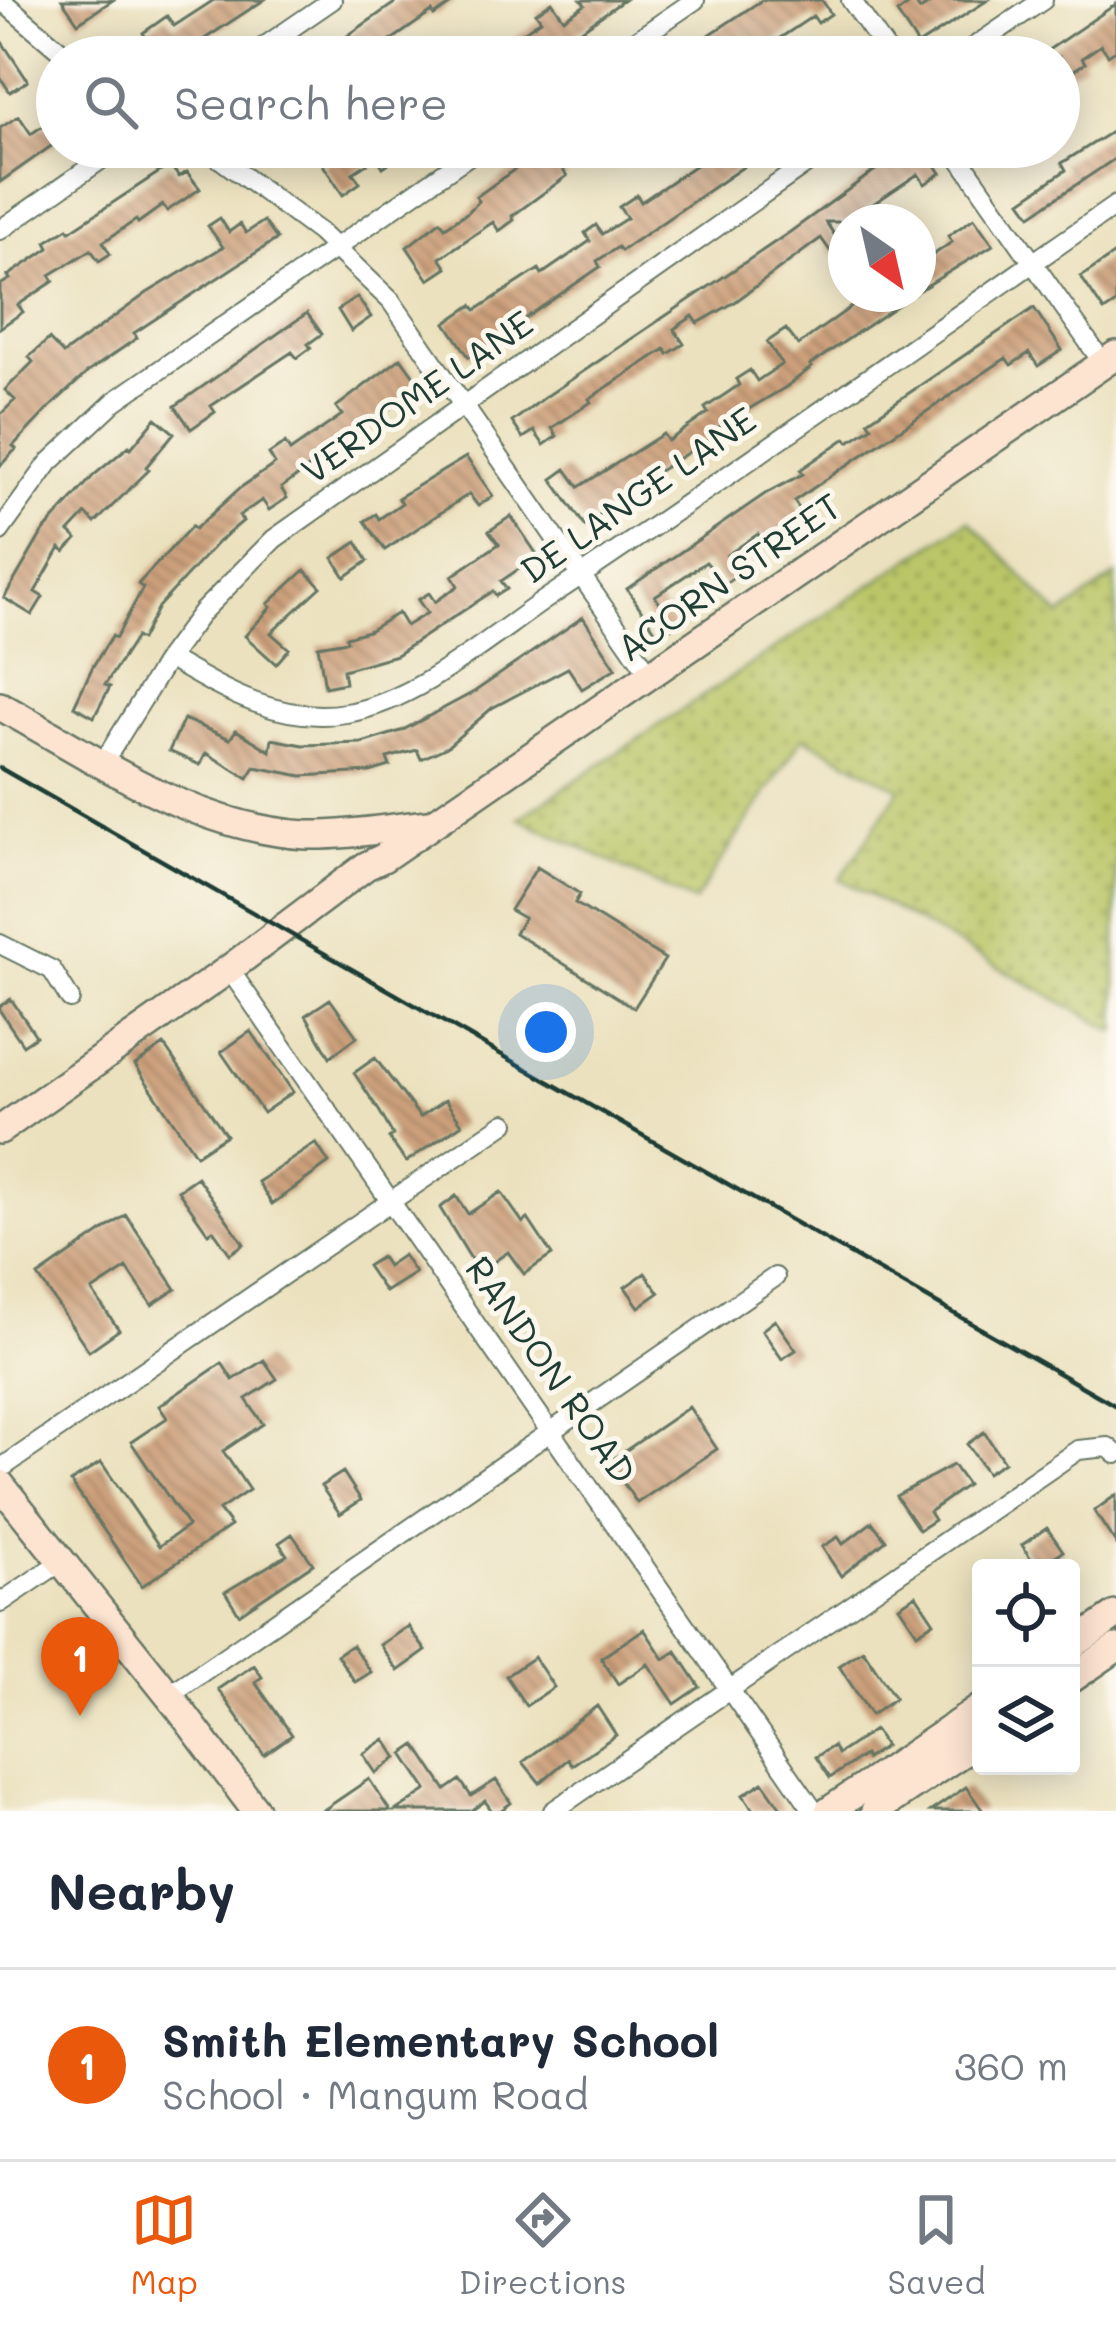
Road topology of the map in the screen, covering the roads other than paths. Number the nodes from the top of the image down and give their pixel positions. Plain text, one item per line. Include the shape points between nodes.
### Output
1 (2, 0) edge
2 (332, 0) edge
3 (695, 0) edge
4 (851, 0) edge
5 (1043, 0) edge
6 (44, 36) edge
7 (280, 36) edge
8 (643, 36) edge
9 (876, 36) edge
10 (990, 36) edge
11 (89, 168) edge
12 (235, 168) edge
13 (451, 168) edge
14 (800, 168) edge
15 (966, 168) edge
16 (1116, 205) edge
17 (0, 230) edge
18 (336, 247) junction
19 (1031, 264) junction
20 (1110, 359) edge
21 (465, 405) junction
22 (0, 531) edge
23 (583, 575) junction
24 (168, 658) junction
25 (651, 676) junction
26 (0, 706) edge
27 (103, 763) junction
28 (430, 824) junction
29 (1, 947) edge
30 (229, 969) junction
31 (70, 999) dead end
32 (505, 1123) dead end
33 (0, 1130) edge
34 (391, 1201) junction
35 (775, 1277) dead end
36 (550, 1432) junction
37 (1112, 1451) edge
38 (0, 1469) edge
39 (0, 1484) edge
40 (62, 1561) junction
41 (0, 1603) edge
42 (1116, 1616) edge
43 (1080, 1640) edge
44 (1116, 1648) edge
45 (1080, 1673) edge
46 (729, 1691) junction
47 (169, 1695) junction
48 (972, 1714) edge
49 (972, 1746) edge
50 (256, 1811) edge
51 (553, 1811) edge
52 (814, 1811) edge
53 (829, 1811) edge
54 (875, 1811) edge

1 - 6 street
2 - 7 street
3 - 8 street
4 - 9 street
5 - 10 street
11 - 17 street
12 - 18 street
13 - 18 street
14 - 21 street, VERDOME LANE
15 - 19 street
16 - 19 street, DE LANGE LANE
18 - 21 street via 391,302
18 - 22 street via 115,401 50,463
19 - 20 street
19 - 23 street, DE LANGE LANE
20 - 25 street, ACORN STREET
21 - 23 street
21 - 24 street, VERDOME LANE via 274,539
23 - 24 street, DE LANGE LANE via 396,699 344,713 293,714 237,698
23 - 25 street
24 - 27 street, VERDOME LANE
25 - 28 street, ACORN STREET
26 - 27 street
27 - 28 street via 186,809 252,828 310,835
28 - 30 street, ACORN STREET
29 - 31 street via 52,970
30 - 33 street, ACORN STREET
30 - 34 street, RANDON ROAD
32 - 34 street
34 - 36 street, RANDON ROAD
34 - 38 street
35 - 36 street
36 - 46 street, RANDON ROAD
36 - 47 street
37 - 46 street via 1078,1450
39 - 40 street
40 - 41 street
40 - 47 street
42 - 43 street
44 - 45 street
46 - 51 street
46 - 52 street, RANDON ROAD
47 - 50 street
48 - 53 street
49 - 54 street

